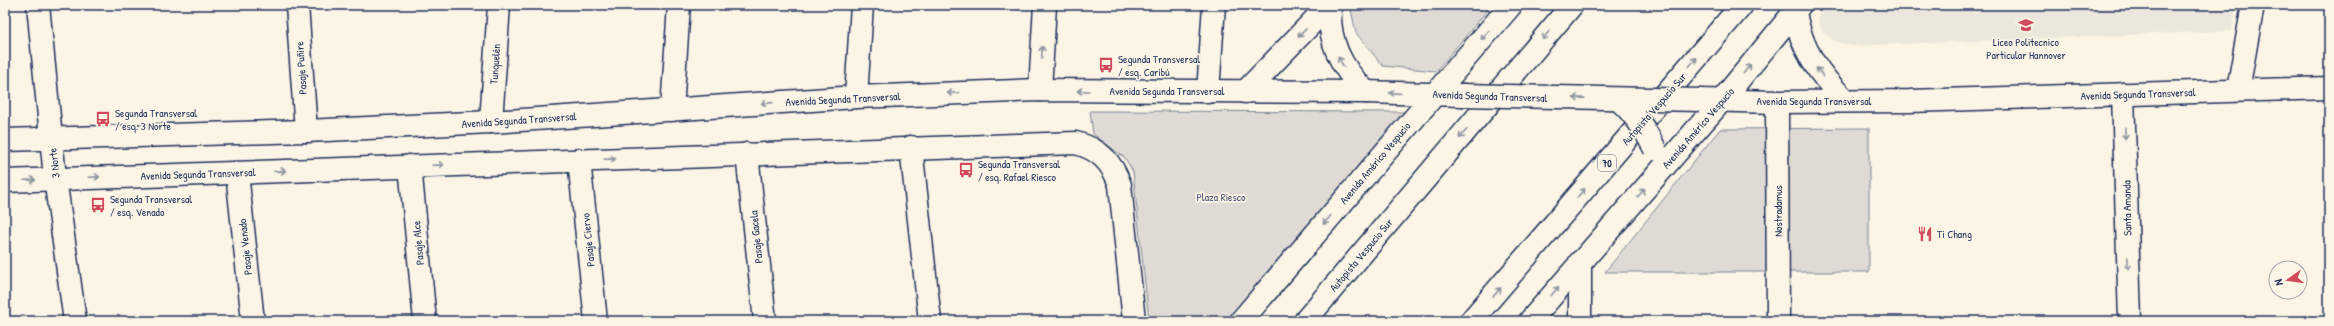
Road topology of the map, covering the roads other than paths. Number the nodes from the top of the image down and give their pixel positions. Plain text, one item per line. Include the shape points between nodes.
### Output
1 (38, 5) edge
2 (297, 5) edge
3 (499, 5) edge
4 (679, 5) edge
5 (862, 5) edge
6 (1045, 5) edge
7 (1214, 5) edge
8 (1329, 5) edge
9 (1511, 5) edge
10 (1572, 5) edge
11 (1742, 5) edge
12 (2253, 5) edge
13 (1797, 8) edge
14 (2329, 88) edge
15 (1040, 90) junction
16 (2238, 90) junction
17 (1208, 92) junction
18 (1245, 92) junction
19 (1366, 92) junction
20 (1434, 94) junction
21 (2123, 94) junction
22 (856, 97) junction
23 (1618, 99) junction
24 (1723, 100) junction
25 (1846, 101) junction
26 (1777, 102) junction
27 (672, 110) junction
28 (491, 122) junction
29 (306, 131) junction
30 (51, 138) junction
31 (5, 140) edge
32 (911, 148) junction
33 (747, 154) junction
34 (579, 160) junction
35 (410, 166) junction
36 (1661, 170) junction
37 (237, 172) junction
38 (56, 178) junction
39 (5, 181) edge
40 (1580, 262) junction
41 (75, 321) edge
42 (253, 321) edge
43 (425, 321) edge
44 (596, 321) edge
45 (765, 321) edge
46 (930, 321) edge
47 (1134, 321) edge
48 (1241, 321) edge
49 (1305, 321) edge
50 (1471, 321) edge
51 (1530, 321) edge
52 (1580, 321) edge
53 (1778, 321) edge
54 (2130, 321) edge

1 - 30 main road, 3 Norte
2 - 29 main road, Pasaje Puñire
3 - 28 main road, Tunquelén
4 - 27 main road
5 - 22 main road
15 -> 6 main road
7 - 17 main road
8 -> 18 main road
19 -> 8 main road via 1347,72 1336,52 1329,22
9 -> 20 main road, Avenida Américo Vespucio
10 -> 49 main road, Autopista Vespucio Sur
50 -> 11 main road, Autopista Vespucio Sur / 70
12 - 16 main road
24 -> 13 main road, Avenida Américo Vespucio
25 -> 13 main road via 1812,63 1798,30
14 - 16 main road, Avenida Segunda Transversal
17 -> 15 main road, Avenida Segunda Transversal
15 -> 22 main road, Avenida Segunda Transversal
16 - 21 main road, Avenida Segunda Transversal
17 - 18 main road, Avenida Segunda Transversal
18 - 19 main road, Avenida Segunda Transversal
20 -> 19 main road, Avenida Segunda Transversal
23 -> 20 main road, Avenida Segunda Transversal, bridge
20 -> 48 main road, Avenida Américo Vespucio
21 - 25 main road, Avenida Segunda Transversal
21 -> 54 main road, Santa Amanda
22 -> 27 main road, Avenida Segunda Transversal
23 - 24 main road, Avenida Segunda Transversal, bridge
23 - 36 main road, bridge via 1634,113 1646,130
24 - 26 main road, Avenida Segunda Transversal
24 - 36 main road, Avenida Américo Vespucio
25 - 26 main road, Avenida Segunda Transversal
26 - 53 main road, Nostradamus
27 - 28 main road, Avenida Segunda Transversal
28 - 29 main road, Avenida Segunda Transversal
29 - 30 main road, Avenida Segunda Transversal
30 - 31 main road, Avenida Segunda Transversal
30 - 38 main road, 3 Norte
32 - 33 main road, Avenida Segunda Transversal
32 - 46 main road
32 - 47 main road, Avenida Segunda Transversal via 1076,142 1102,155 1116,174 1120,185
34 -> 33 main road, Avenida Segunda Transversal
33 - 45 main road, Pasaje Gacela
35 -> 34 main road, Avenida Segunda Transversal
34 - 44 main road, Pasaje Ciervo
37 -> 35 main road, Avenida Segunda Transversal
35 - 43 main road, Pasaje Alce
40 -> 36 main road, Avenida Américo Vespucio
38 -> 37 main road, Avenida Segunda Transversal
37 - 42 main road, Pasaje Venado
39 -> 38 main road, Avenida Segunda Transversal
38 - 41 main road, 3 Norte
51 -> 40 main road, Avenida Américo Vespucio
40 - 52 main road

